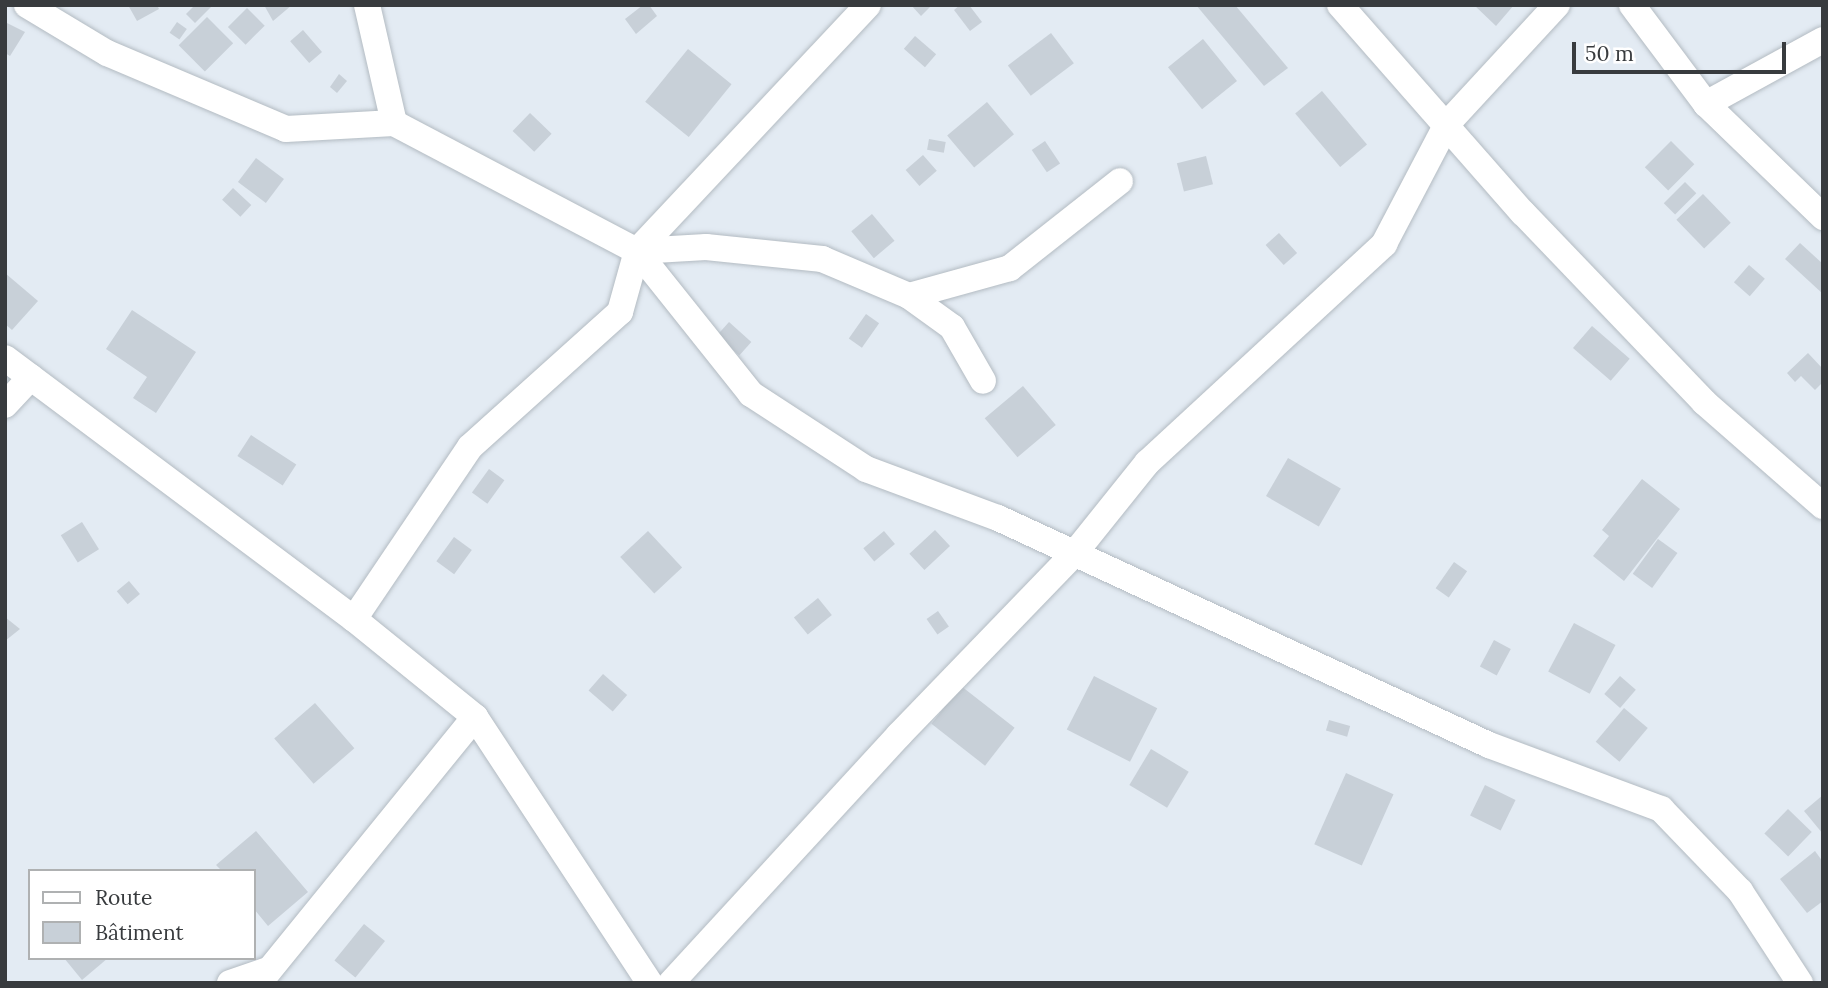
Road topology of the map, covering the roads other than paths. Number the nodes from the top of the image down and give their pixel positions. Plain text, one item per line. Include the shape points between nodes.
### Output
1 (27, 5) edge
2 (367, 5) edge
3 (868, 5) edge
4 (1340, 5) edge
5 (1557, 5) edge
6 (1632, 5) edge
7 (1823, 40) edge
8 (1706, 104) junction
9 (394, 123) junction
10 (1447, 124) junction
11 (1120, 181) dead end
12 (1823, 217) edge
13 (637, 251) junction
14 (909, 296) junction
15 (5, 358) edge
16 (30, 377) junction
17 (983, 381) dead end
18 (5, 405) edge
19 (1823, 506) edge
20 (1074, 554) junction
21 (354, 619) junction
22 (475, 717) junction
23 (264, 976) edge
24 (230, 983) edge
25 (650, 983) edge
26 (670, 983) edge
27 (1800, 983) edge

1 - 9 street via 107,54 286,129
2 - 9 street
3 - 13 street
4 - 10 street
5 - 10 street
6 - 8 street
7 - 8 street
8 - 12 street
9 - 13 street
10 - 19 street via 1523,213 1704,402
10 - 20 street via 1384,244 1147,463
11 - 14 street via 1010,268
13 - 14 street via 706,247 822,259
13 - 20 street via 751,394 866,469 998,518
13 - 21 street via 620,312 470,447
14 - 17 street via 951,327
15 - 16 street
16 - 18 street
16 - 21 street
20 - 26 street
20 - 27 street via 1489,745 1661,809 1740,891
21 - 22 street
22 - 23 street
22 - 25 street
23 - 24 street

